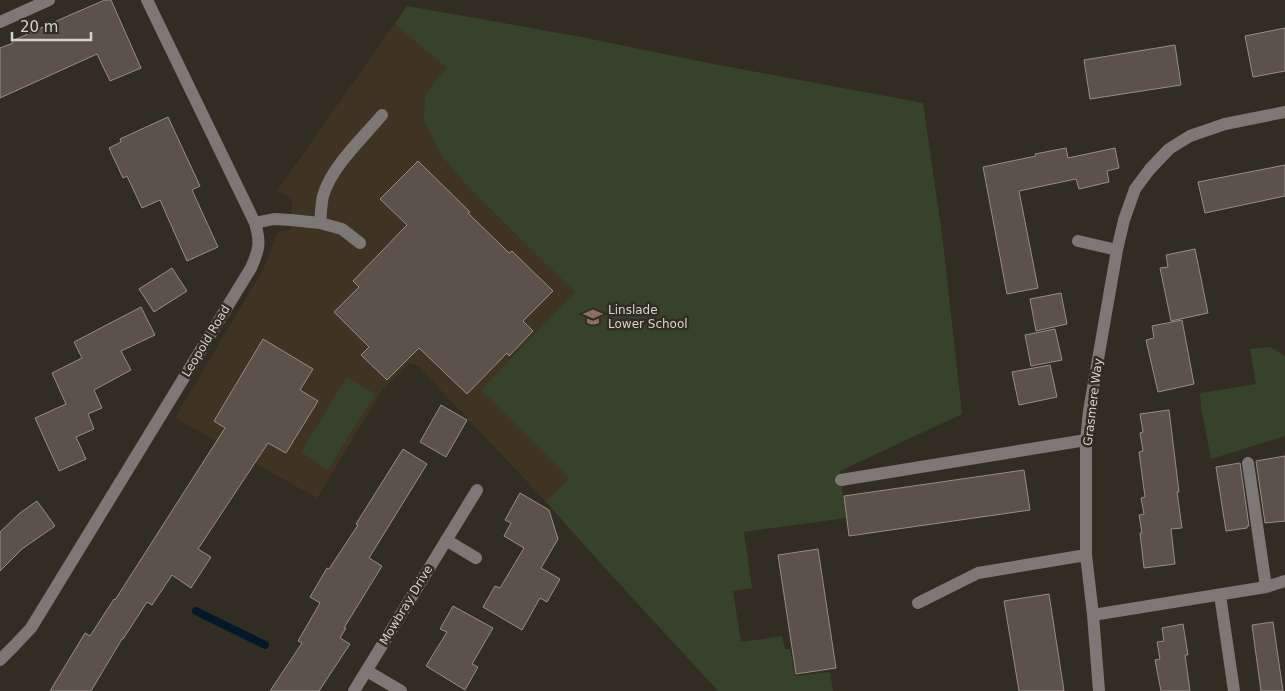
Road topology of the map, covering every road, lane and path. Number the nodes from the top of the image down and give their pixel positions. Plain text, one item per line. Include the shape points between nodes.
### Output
1 (48, 0) edge
2 (147, 0) edge
3 (0, 22) edge
4 (1285, 112) edge
5 (382, 115) dead end
6 (255, 223) junction
7 (320, 223) junction
8 (1078, 242) dead end
9 (360, 243) dead end
10 (1117, 250) junction
11 (1086, 440) junction
12 (1248, 464) dead end
13 (841, 480) dead end
14 (477, 490) dead end
15 (446, 540) junction
16 (1086, 554) junction
17 (476, 558) dead end
18 (1285, 581) edge
19 (1266, 587) junction
20 (1220, 595) junction
21 (918, 603) dead end
22 (1093, 615) junction
23 (0, 660) edge
24 (367, 670) junction
25 (354, 691) edge
26 (401, 691) edge
27 (1099, 691) edge
28 (1234, 691) edge

1 - 3 street
2 - 6 street, Leopold Road
4 - 10 street, Grasmere Way via 1225,124 1190,136 1168,149 1136,189
5 - 7 street via 329,179 322,198
6 - 7 street via 274,219
6 - 23 street, Leopold Road via 260,238 251,268 31,628
7 - 9 street via 342,229
8 - 10 street
10 - 11 street, Grasmere Way
11 - 13 street
11 - 16 street, Grasmere Way
12 - 19 street
14 - 15 street, Mowbray Drive
15 - 17 street
15 - 24 street, Mowbray Drive
16 - 21 street via 978,573
16 - 22 street, Grasmere Way
18 - 19 street
19 - 20 street
20 - 22 street
20 - 28 street
22 - 27 street, Grasmere Way
24 - 25 street, Mowbray Drive
24 - 26 street

